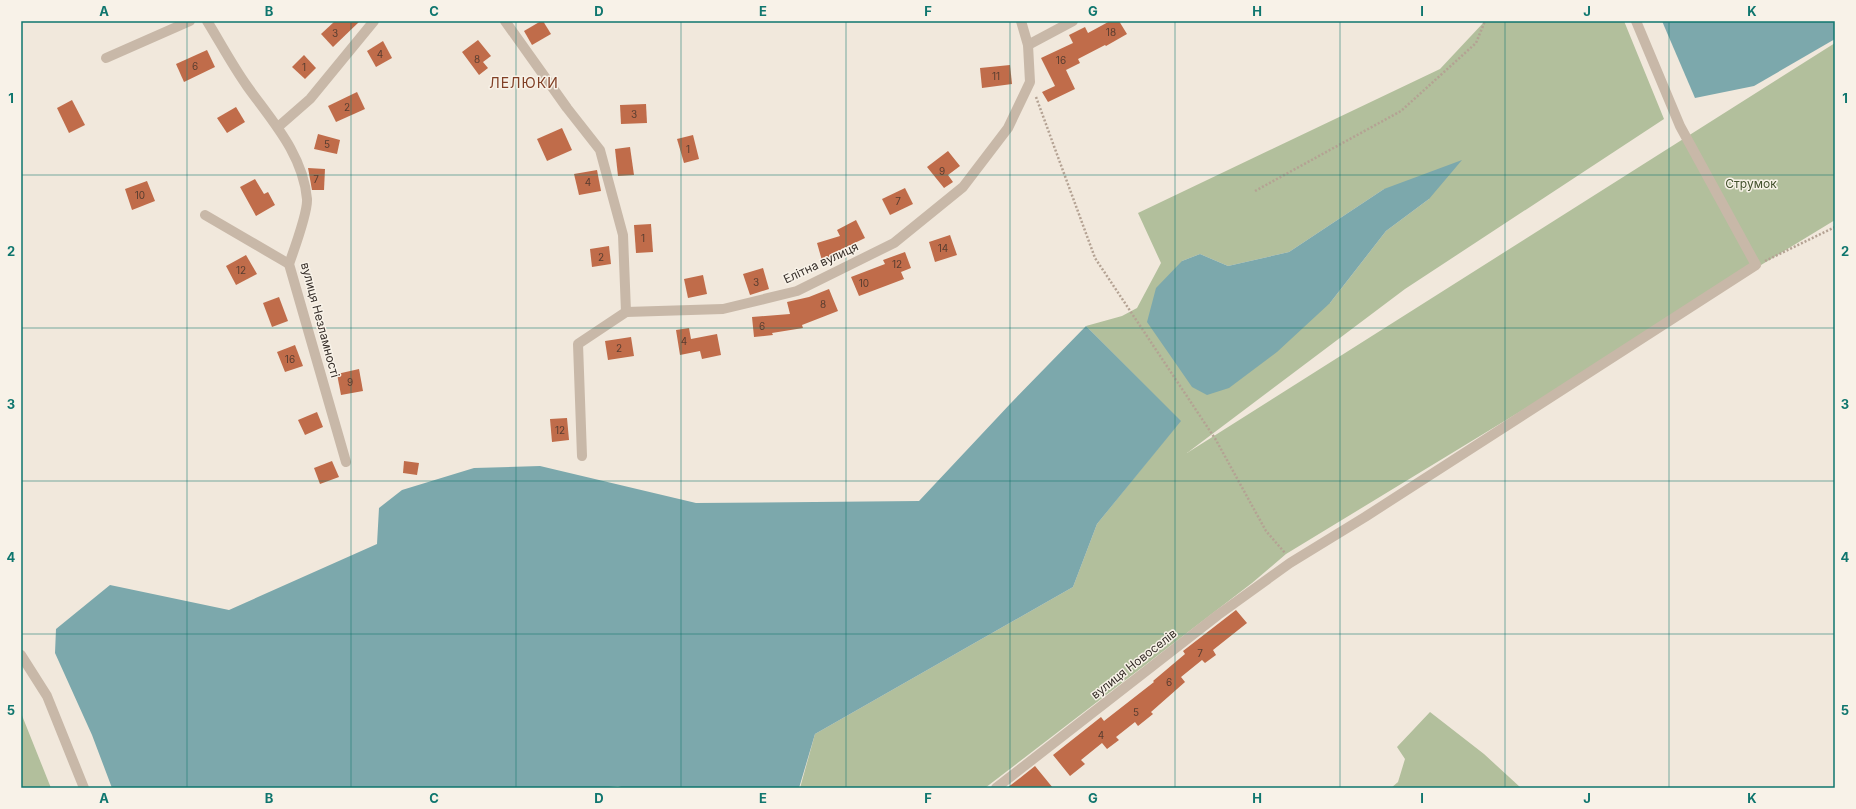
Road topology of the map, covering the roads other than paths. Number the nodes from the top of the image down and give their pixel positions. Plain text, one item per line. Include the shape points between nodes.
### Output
1 (190, 21) edge
2 (207, 21) edge
3 (374, 21) edge
4 (505, 21) edge
5 (1021, 21) edge
6 (1073, 21) edge
7 (1636, 21) edge
8 (1028, 45) junction
9 (106, 58) dead end
10 (278, 127) junction
11 (205, 215) dead end
12 (289, 264) junction
13 (626, 312) junction
14 (582, 456) dead end
15 (346, 462) dead end
16 (21, 655) edge
17 (84, 788) edge
18 (996, 788) edge

1 - 9 street
2 - 10 street, вулиця Незламності via 246,85
3 - 10 street via 310,99
4 - 13 street via 600,150 623,235
5 - 8 street, Елітна вулиця
6 - 8 street
7 - 18 street, вулиця Новоселів via 1680,126 1756,265 1290,563 1218,615
8 - 13 street, Елітна вулиця via 1030,82 1008,128 963,186 894,243 796,291 723,310
10 - 12 street, вулиця Незламності via 300,166 307,201
11 - 12 street
12 - 15 street, вулиця Незламності
13 - 14 street via 578,344
16 - 17 street via 48,696

